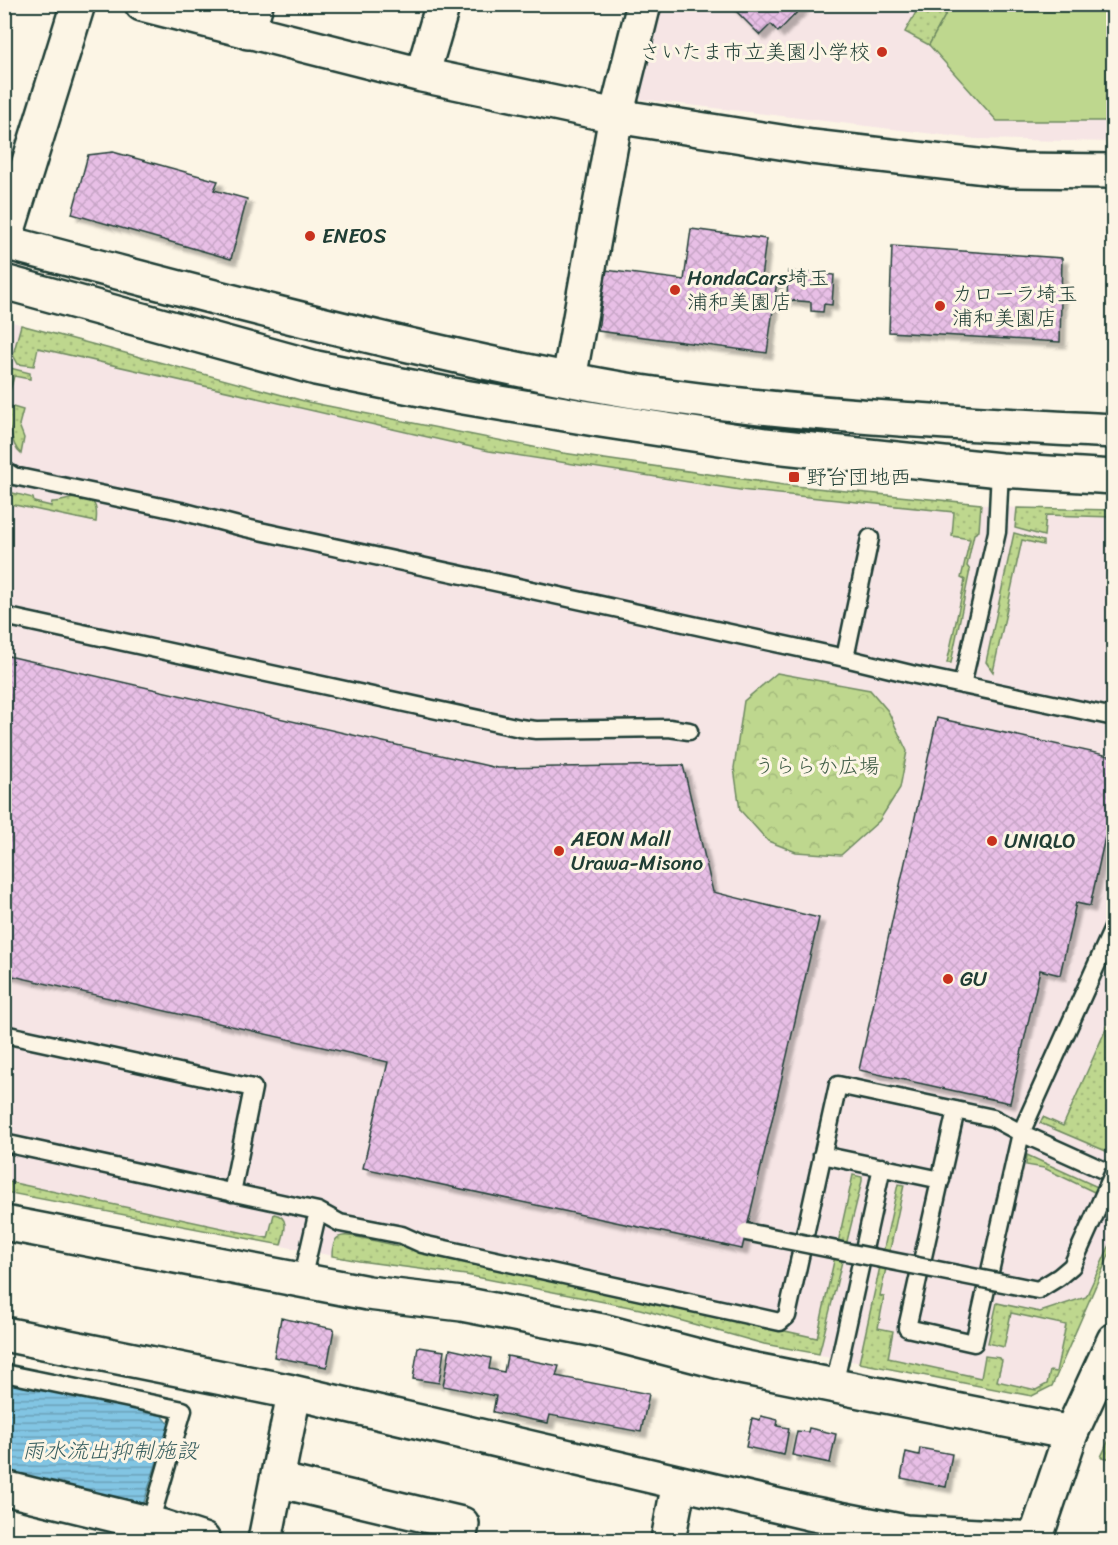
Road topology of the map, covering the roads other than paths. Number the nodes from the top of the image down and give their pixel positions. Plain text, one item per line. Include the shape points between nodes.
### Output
1 (78, 4) edge
2 (142, 4) edge
3 (443, 4) edge
4 (644, 4) edge
5 (252, 18) edge
6 (422, 75) junction
7 (615, 116) junction
8 (1113, 171) edge
9 (5, 243) edge
10 (4, 282) edge
11 (569, 379) junction
12 (1113, 430) edge
13 (4, 470) edge
14 (1000, 470) junction
15 (1113, 477) edge
16 (870, 538) dead end
17 (4, 616) edge
18 (844, 658) junction
19 (962, 685) junction
20 (1113, 717) edge
21 (689, 731) dead end
22 (1113, 927) edge
23 (4, 1034) edge
24 (956, 1110) junction
25 (1021, 1133) junction
26 (4, 1143) edge
27 (822, 1155) junction
28 (882, 1167) junction
29 (1113, 1174) edge
30 (941, 1180) junction
31 (232, 1193) junction
32 (318, 1212) junction
33 (4, 1223) edge
34 (746, 1232) dead end
35 (302, 1280) junction
36 (4, 1334) edge
37 (1113, 1340) edge
38 (4, 1373) edge
39 (834, 1386) junction
40 (292, 1392) junction
41 (1071, 1433) junction
42 (277, 1480) junction
43 (679, 1483) junction
44 (4, 1488) edge
45 (150, 1523) junction
46 (807, 1527) edge
47 (904, 1536) edge
48 (203, 1540) edge
49 (265, 1540) edge
50 (459, 1540) edge
51 (668, 1540) edge
52 (1035, 1540) edge

1 - 9 street
2 - 5 street
3 - 6 street
4 - 7 street
5 - 6 street
6 - 7 street
7 - 8 street via 812,147 1011,170
7 - 11 street
9 - 11 street via 300,320
10 - 14 street via 316,368 446,394 765,445
11 - 12 street via 831,414
13 - 18 lane via 14,476 246,528
14 - 15 street
14 - 19 lane via 997,532
16 - 18 lane
17 - 21 lane via 520,728
18 - 19 lane
19 - 20 lane
22 - 25 lane
23 - 31 lane via 253,1088
24 - 25 lane via 993,1118
24 - 27 lane via 838,1084
24 - 30 lane
25 - 29 lane
25 - 30 lane via 974,1343 908,1328
26 - 31 lane
27 - 28 lane
27 - 32 lane via 787,1316 780,1322 422,1244 402,1235 340,1223
28 - 30 lane
28 - 39 lane
29 - 34 lane, bridge via 1072,1266 1038,1290
31 - 32 lane
32 - 35 lane
33 - 35 street
35 - 39 street via 602,1330 740,1367
36 - 40 street
37 - 41 street
38 - 45 lane via 183,1410
39 - 41 street
40 - 42 street
40 - 43 street
41 - 52 street
42 - 49 street
42 - 50 street via 462,1524
43 - 46 street
43 - 51 street
44 - 45 street
45 - 48 street
46 - 47 street
47 - 52 street

